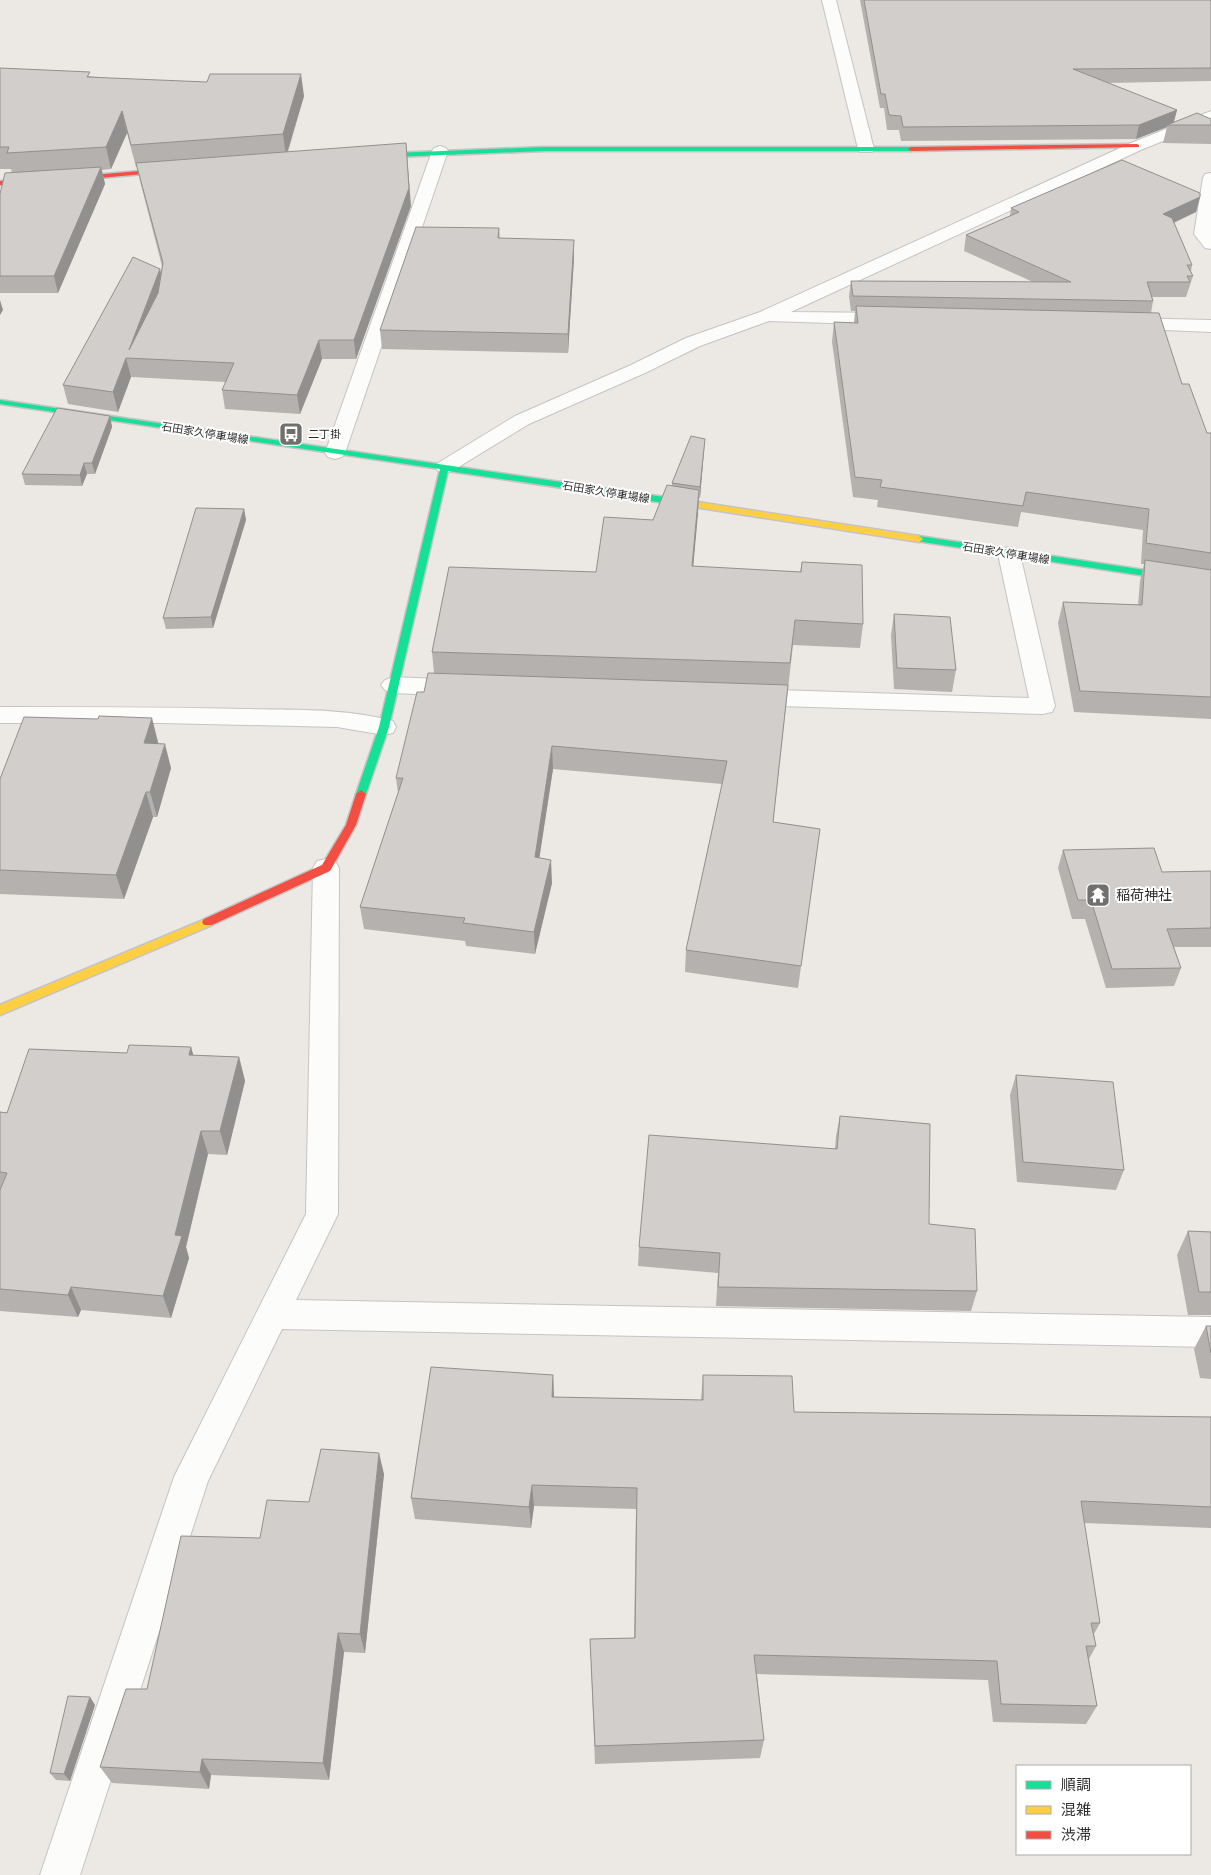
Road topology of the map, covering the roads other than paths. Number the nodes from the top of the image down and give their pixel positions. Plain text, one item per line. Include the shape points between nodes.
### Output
1 (830, 0) edge
2 (1211, 116) edge
3 (1137, 146) junction
4 (866, 149) junction
5 (440, 151) junction
6 (361, 157) edge
7 (182, 170) edge
8 (1211, 178) edge
9 (0, 183) edge
10 (1211, 244) edge
11 (767, 316) junction
12 (905, 320) edge
13 (1112, 324) edge
14 (1211, 326) edge
15 (0, 402) edge
16 (336, 453) junction
17 (445, 467) junction
18 (1009, 554) junction
19 (1211, 584) edge
20 (393, 685) junction
21 (483, 688) edge
22 (723, 696) edge
23 (0, 715) edge
24 (384, 727) junction
25 (326, 868) junction
26 (0, 1010) edge
27 (272, 1314) junction
28 (1211, 1332) edge
29 (60, 1875) edge

1 - 4 street
2 - 3 street
3 - 4 street
3 - 11 street
4 - 5 street via 569,147
5 - 6 street
5 - 16 street
7 - 9 street
8 - 10 street via 1203,234
11 - 12 street
11 - 17 street via 692,342 522,420
13 - 14 street
15 - 16 street, 石田家久停車場線
16 - 17 street, 石田家久停車場線
17 - 18 street, 石田家久停車場線
17 - 20 street
18 - 19 street, 石田家久停車場線
18 - 22 street via 1043,706
20 - 21 street
20 - 24 street
23 - 24 street via 337,720
24 - 25 street via 351,825
25 - 26 street via 195,928
25 - 27 street via 322,1214
27 - 28 street
27 - 29 street via 192,1477

